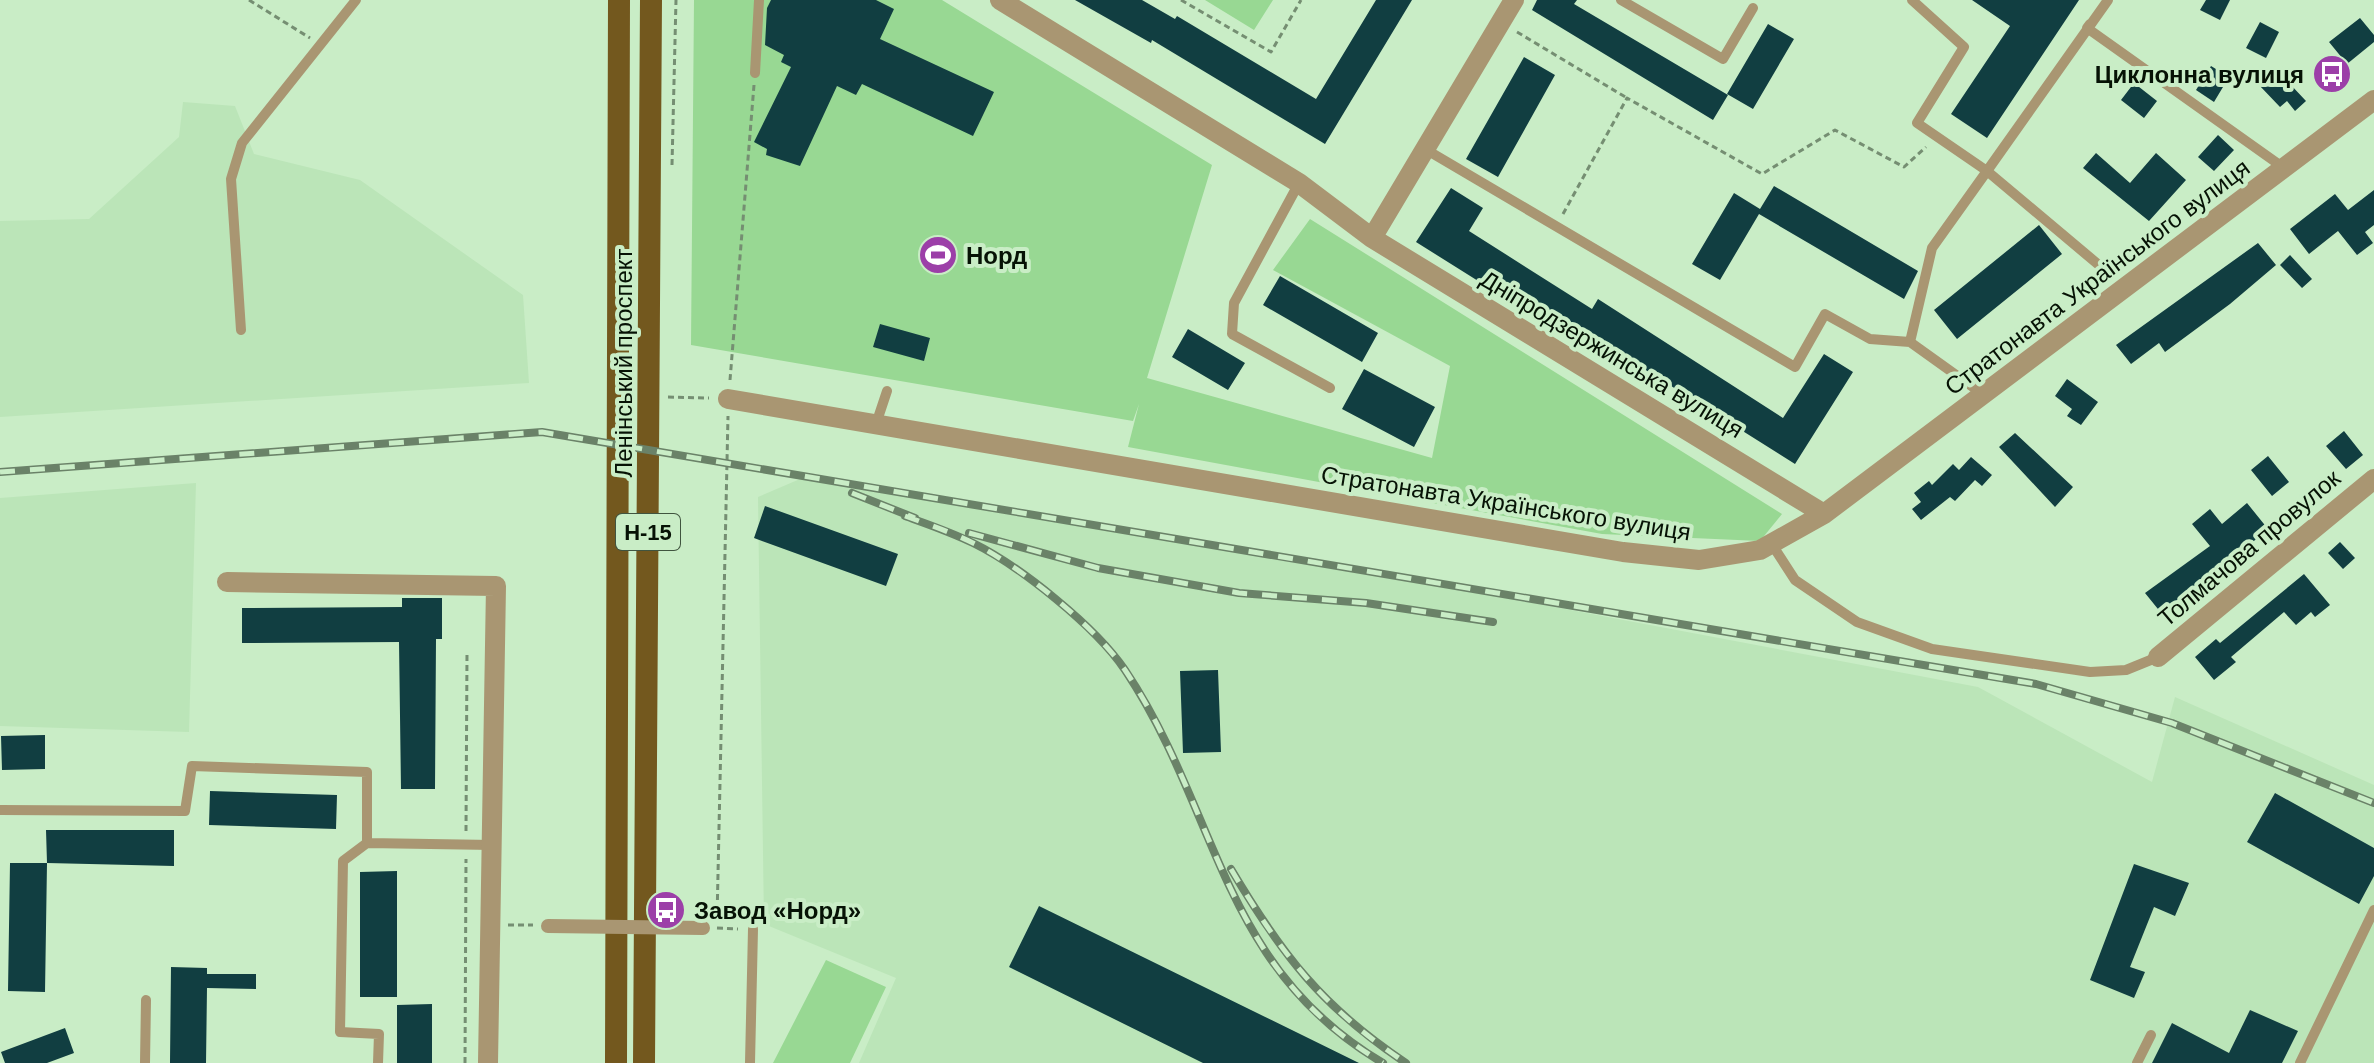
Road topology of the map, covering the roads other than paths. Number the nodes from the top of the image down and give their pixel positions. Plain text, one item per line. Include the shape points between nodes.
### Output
1 (356, 0) edge
2 (619, 0) edge
3 (651, 0) edge
4 (759, 0) edge
5 (1000, 0) edge
6 (1514, 0) edge
7 (1621, 0) edge
8 (1912, 0) edge
9 (2108, 0) edge
10 (1753, 8) dead end
11 (2087, 28) junction
12 (755, 73) road end
13 (2374, 100) edge
14 (1425, 149) junction
15 (2284, 168) junction
16 (1987, 171) junction
17 (1299, 183) junction
18 (1372, 238) junction
19 (2106, 271) dead end
20 (241, 330) dead end
21 (1910, 342) junction
22 (1330, 388) dead end
23 (887, 391) dead end
24 (1985, 396) junction
25 (728, 399) road end
26 (876, 424) junction
27 (2374, 479) edge
28 (1824, 514) junction
29 (1771, 543) junction
30 (227, 582) dead end
31 (2158, 657) joint
32 (0, 810) edge
33 (367, 843) junction
34 (493, 845) junction
35 (2374, 910) edge
36 (548, 926) road end
37 (703, 928) dead end
38 (753, 929) road end
39 (146, 1000) dead end
40 (2151, 1035) dead end
41 (145, 1063) edge
42 (378, 1063) edge
43 (488, 1063) edge
44 (616, 1063) edge
45 (644, 1063) edge
46 (750, 1063) edge
47 (2137, 1063) edge
48 (2300, 1063) edge

1 - 20 lane via 247,135 231,179
2 - 44 main road, Ленінський проспект / Н-15
3 - 45 main road, Ленінський проспект / Н-15
4 - 12 lane
5 - 17 street, Дніпродзержинська вулиця
6 - 14 street
7 - 10 lane via 1723,59
8 - 16 lane via 1964,47 1917,123
9 - 11 lane
11 - 15 lane
11 - 16 lane
13 - 15 street, Стратонавта Українського вулиця
14 - 18 street
14 - 21 lane via 1795,367 1825,314 1870,339
15 - 24 street, Стратонавта Українського вулиця
16 - 19 lane
16 - 21 lane via 1932,248
17 - 18 street, Дніпродзержинська вулиця
17 - 22 lane via 1234,303 1232,334
18 - 28 street, Дніпродзержинська вулиця
21 - 24 lane
23 - 26 lane
24 - 28 street, Стратонавта Українського вулиця
25 - 26 street, Стратонавта Українського вулиця
26 - 29 street, Стратонавта Українського вулиця via 1623,552 1699,560 1760,550
27 - 31 street, Толмачова провулок
28 - 29 street, Стратонавта Українського вулиця
29 - 31 lane via 1795,580 1857,622 1932,649 2090,672 2126,670
30 - 34 street via 496,586
32 - 33 lane via 185,811 192,766 367,772
33 - 34 lane
33 - 42 lane via 343,861 340,1032 379,1034
34 - 43 street
35 - 48 lane
36 - 37 street, bridge
38 - 46 lane
39 - 41 lane
40 - 47 lane

